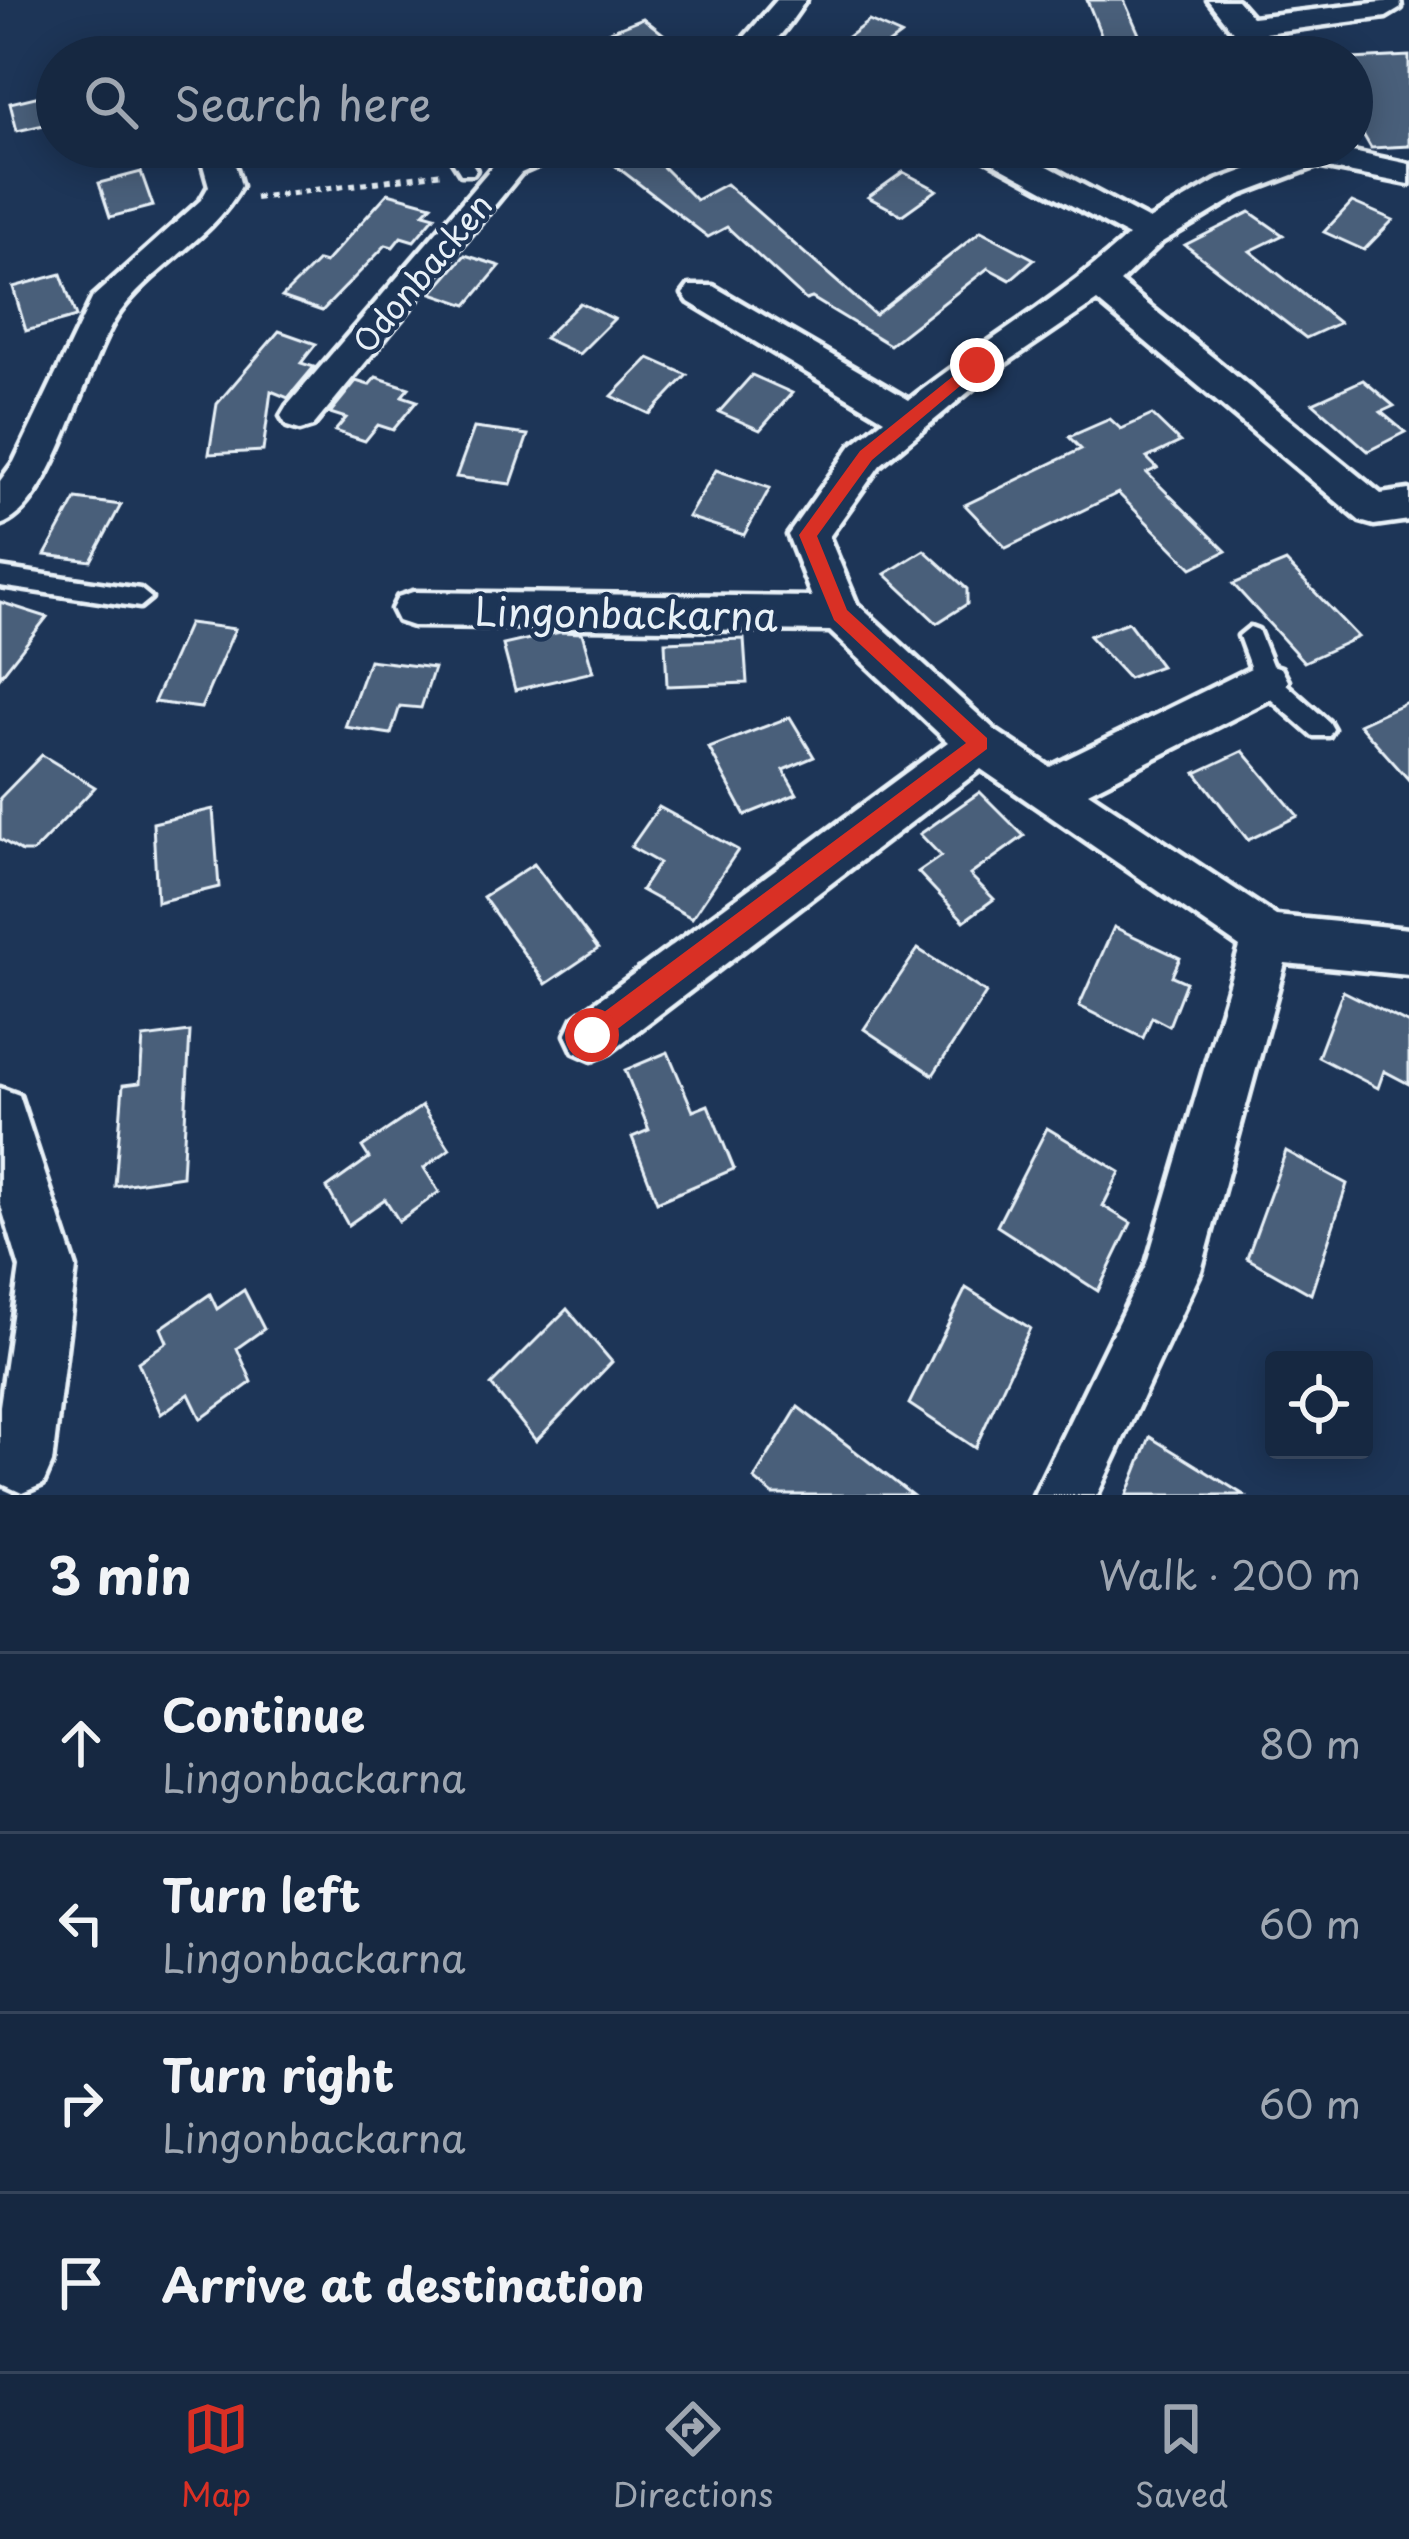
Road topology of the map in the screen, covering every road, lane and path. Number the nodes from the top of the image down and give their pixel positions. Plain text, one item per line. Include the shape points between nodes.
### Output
1 (792, 0) edge
2 (1222, 0) edge
3 (1386, 0) edge
4 (1243, 27) junction
5 (762, 36) edge
6 (1251, 36) edge
7 (1373, 165) edge
8 (220, 168) edge
9 (508, 168) edge
10 (1027, 168) edge
11 (1274, 168) edge
12 (467, 170) edge
13 (1409, 174) edge
14 (214, 206) junction
15 (1150, 234) junction
16 (1098, 283) junction
17 (700, 294) dead end
18 (300, 416) dead end
19 (913, 419) junction
20 (1409, 505) edge
21 (0, 510) edge
22 (0, 577) edge
23 (140, 598) dead end
24 (413, 609) dead end
25 (840, 614) junction
26 (1250, 636) dead end
27 (1266, 681) junction
28 (1321, 729) dead end
29 (980, 743) junction
30 (1050, 789) junction
31 (1267, 938) junction
32 (1409, 952) edge
33 (592, 1035) dead end
34 (0, 1114) edge
35 (20, 1342) edge
36 (22, 1462) dead end
37 (1065, 1495) edge

1 - 5 street
2 - 4 street
3 - 4 street via 1386,8
4 - 6 street
7 - 13 street, Lingonbackarna
8 - 14 street via 225,186
9 - 18 street, Odonbacken
10 - 15 street
11 - 15 street, Lingonbackarna
12 - 14 path
14 - 21 street via 106,305 31,468
15 - 16 street, Lingonbackarna
16 - 19 street, Lingonbackarna
16 - 20 street via 1374,510
17 - 19 street
19 - 25 street, Lingonbackarna via 866,455 808,535
22 - 23 lane
24 - 25 street, Lingonbackarna
25 - 29 street, Lingonbackarna
26 - 27 lane
27 - 28 lane
27 - 30 street
29 - 30 street, Lingonbackarna
29 - 33 street
30 - 31 street, Lingonbackarna
31 - 32 street, Lingonbackarna
31 - 37 street via 1173,1271
34 - 35 street via 47,1268
35 - 36 street

